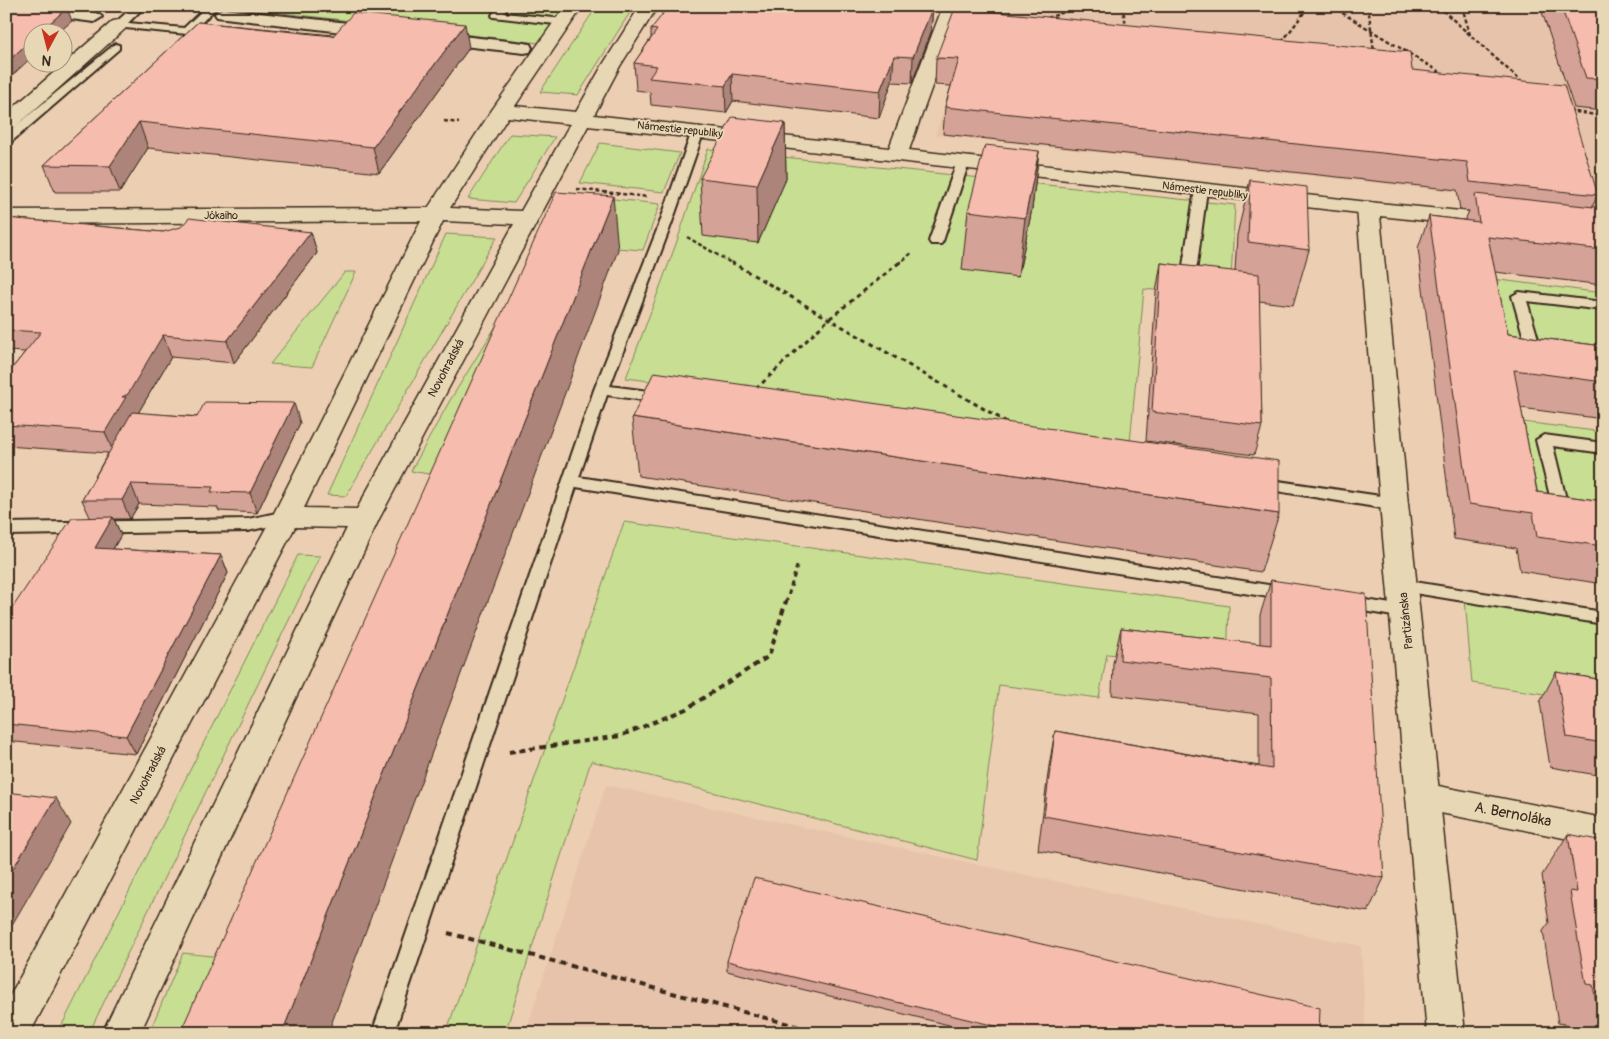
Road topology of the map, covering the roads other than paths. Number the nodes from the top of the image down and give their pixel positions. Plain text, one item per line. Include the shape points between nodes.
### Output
1 (9, 6) edge
2 (140, 6) edge
3 (504, 6) edge
4 (574, 6) edge
5 (648, 6) edge
6 (952, 6) edge
7 (218, 10) edge
8 (94, 17) dead end
9 (564, 22) junction
10 (120, 25) junction
11 (388, 33) edge
12 (417, 36) edge
13 (115, 47) dead end
14 (524, 48) dead end
15 (502, 110) junction
16 (582, 118) junction
17 (6, 125) edge
18 (698, 131) junction
19 (6, 140) edge
20 (897, 154) junction
21 (963, 162) junction
22 (1201, 190) junction
23 (1368, 208) junction
24 (435, 214) junction
25 (6, 217) edge
26 (528, 218) junction
27 (1527, 225) edge
28 (936, 241) road end
29 (1189, 272) edge
30 (1603, 306) edge
31 (1554, 359) edge
32 (601, 390) junction
33 (680, 400) edge
34 (1603, 448) edge
35 (570, 480) junction
36 (1247, 481) edge
37 (1394, 504) junction
38 (1603, 514) edge
39 (286, 516) junction
40 (365, 519) junction
41 (6, 530) edge
42 (1308, 597) edge
43 (1404, 599) junction
44 (1328, 600) edge
45 (1603, 618) edge
46 (1423, 797) junction
47 (1603, 832) edge
48 (10, 1033) edge
49 (121, 1033) edge
50 (383, 1033) edge
51 (1446, 1033) edge

1 - 8 street
2 - 10 lane
3 - 9 lane via 497,15
4 - 9 street, Novohradská
5 - 16 street, Novohradská
6 - 20 street
7 - 10 lane via 187,31
7 - 11 street
9 - 15 street, Novohradská
10 - 17 street
12 - 14 street
13 - 19 lane
15 - 16 street
15 - 24 street, Novohradská
16 - 18 street, Námestie republiky
16 - 26 street, Novohradská
18 - 20 street, Námestie republiky
18 - 32 lane
20 - 21 street, Námestie republiky
21 - 22 street, Námestie republiky
21 - 28 lane
22 - 23 street, Námestie republiky
22 - 29 lane
23 - 27 street, Námestie republiky
23 - 37 street, Partizánska
24 - 25 street, Jókaiho
24 - 26 street
24 - 39 street, Novohradská
26 - 40 street, Novohradská
30 - 31 lane via 1519,296 1534,356
32 - 33 lane
32 - 35 lane
34 - 38 lane via 1544,440 1560,508
35 - 42 lane
35 - 50 lane
36 - 37 lane
37 - 43 street, Partizánska
39 - 40 street
39 - 41 lane via 248,525
39 - 48 street, Novohradská
40 - 49 street, Novohradská
43 - 44 lane
43 - 45 lane
43 - 46 street, Partizánska
46 - 47 street, A. Bernoláka
46 - 51 street, Partizánska

